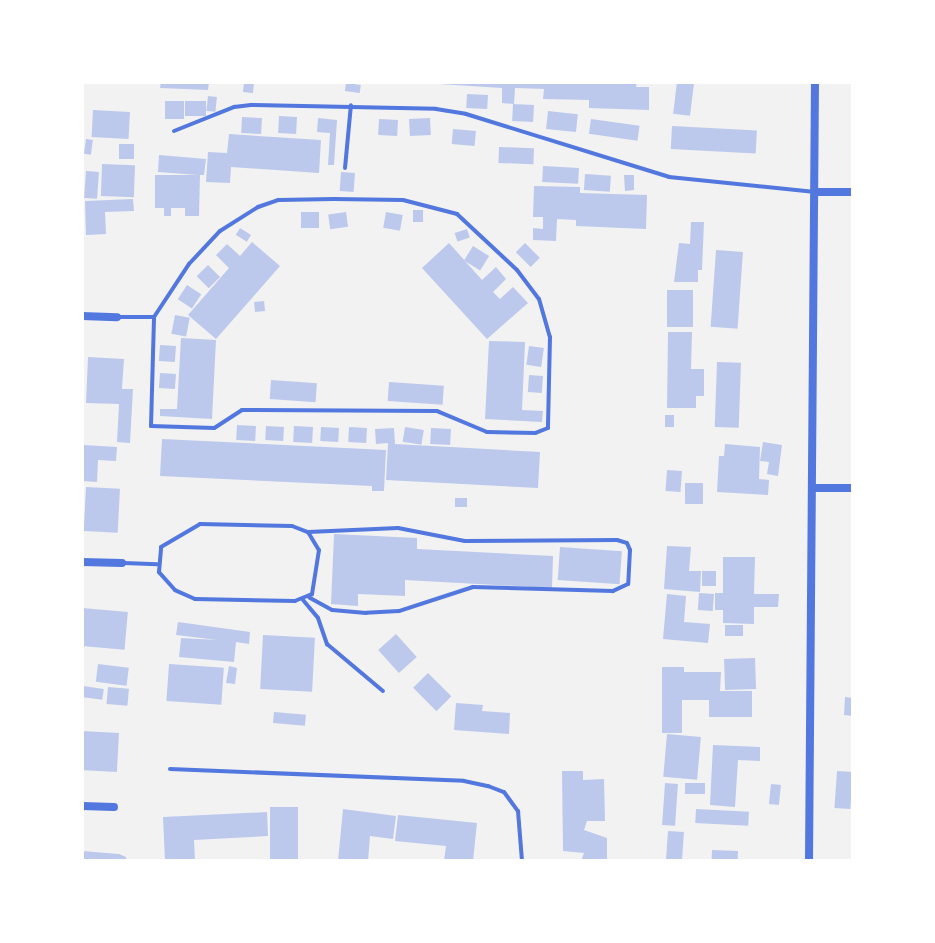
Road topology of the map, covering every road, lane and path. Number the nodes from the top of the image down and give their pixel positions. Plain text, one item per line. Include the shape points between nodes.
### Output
1 (815, 82) edge
2 (351, 105) junction
3 (174, 131) dead end
4 (345, 168) dead end
5 (815, 192) junction
6 (853, 192) edge
7 (82, 316) edge
8 (117, 317) joint
9 (154, 317) junction
10 (812, 488) junction
11 (853, 488) edge
12 (308, 532) junction
13 (82, 562) edge
14 (122, 563) joint
15 (157, 564) junction
16 (306, 598) junction
17 (383, 691) dead end
18 (170, 769) dead end
19 (82, 806) edge
20 (114, 807) dead end
21 (522, 861) edge
22 (809, 861) edge

1 - 5 street
2 - 3 lane via 234,107
2 - 4 lane
2 - 5 lane via 466,114 669,177
5 - 6 street
5 - 10 street
7 - 8 street
8 - 9 lane
9 - 9 lane via 207,242 258,207 278,200 334,199 435,206 457,214 539,299 550,337 548,428 535,433 487,432 437,411 257,410 236,411 214,428 153,427
10 - 11 street
10 - 22 street
12 - 15 lane via 292,526 195,525 164,543
12 - 16 lane via 319,550 316,587
12 - 16 lane via 398,528 465,541 617,540 630,550 630,580 613,591 473,587 399,611 366,613 332,610
13 - 14 street
14 - 15 lane
15 - 16 lane via 168,584 195,599
16 - 17 lane via 327,644
18 - 21 lane via 488,786 504,792 518,811
19 - 20 street

